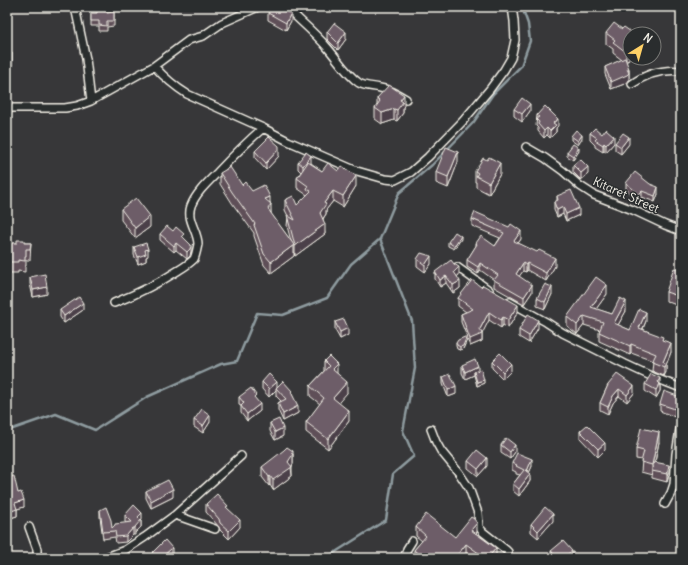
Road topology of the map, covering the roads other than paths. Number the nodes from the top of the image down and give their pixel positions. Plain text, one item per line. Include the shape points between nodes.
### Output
1 (75, 7) edge
2 (258, 7) edge
3 (286, 7) edge
4 (512, 7) edge
5 (154, 66) junction
6 (681, 72) edge
7 (632, 84) dead end
8 (406, 99) dead end
9 (91, 101) junction
10 (7, 108) edge
11 (263, 128) junction
12 (526, 147) dead end
13 (681, 231) edge
14 (457, 267) edge
15 (114, 303) dead end
16 (681, 388) edge
17 (681, 423) edge
18 (431, 429) dead end
19 (242, 456) dead end
20 (665, 504) dead end
21 (175, 515) junction
22 (29, 527) dead end
23 (215, 528) dead end
24 (412, 540) dead end
25 (37, 558) edge
26 (100, 558) edge
27 (104, 558) edge
28 (406, 558) edge
29 (508, 558) edge

1 - 9 street
2 - 5 street via 222,23 203,36 189,40
3 - 8 street via 327,46 361,84 381,88
4 - 11 street via 515,40 511,58 504,70 463,121 428,157 402,177 395,180 385,179 357,171
5 - 9 street
5 - 11 street via 176,88
6 - 7 street via 659,72
9 - 10 street via 65,108
11 - 15 street via 210,180 191,204 190,217 198,242 193,260 143,291
12 - 13 street, Kitaret Street via 594,195
14 - 16 street via 498,295 563,332 653,378
17 - 20 street via 674,484
18 - 29 street via 436,442 469,488 478,513 479,527 508,552
19 - 21 street
21 - 23 street
21 - 27 street via 125,550
22 - 25 street via 37,549
24 - 28 street
26 - 27 street

